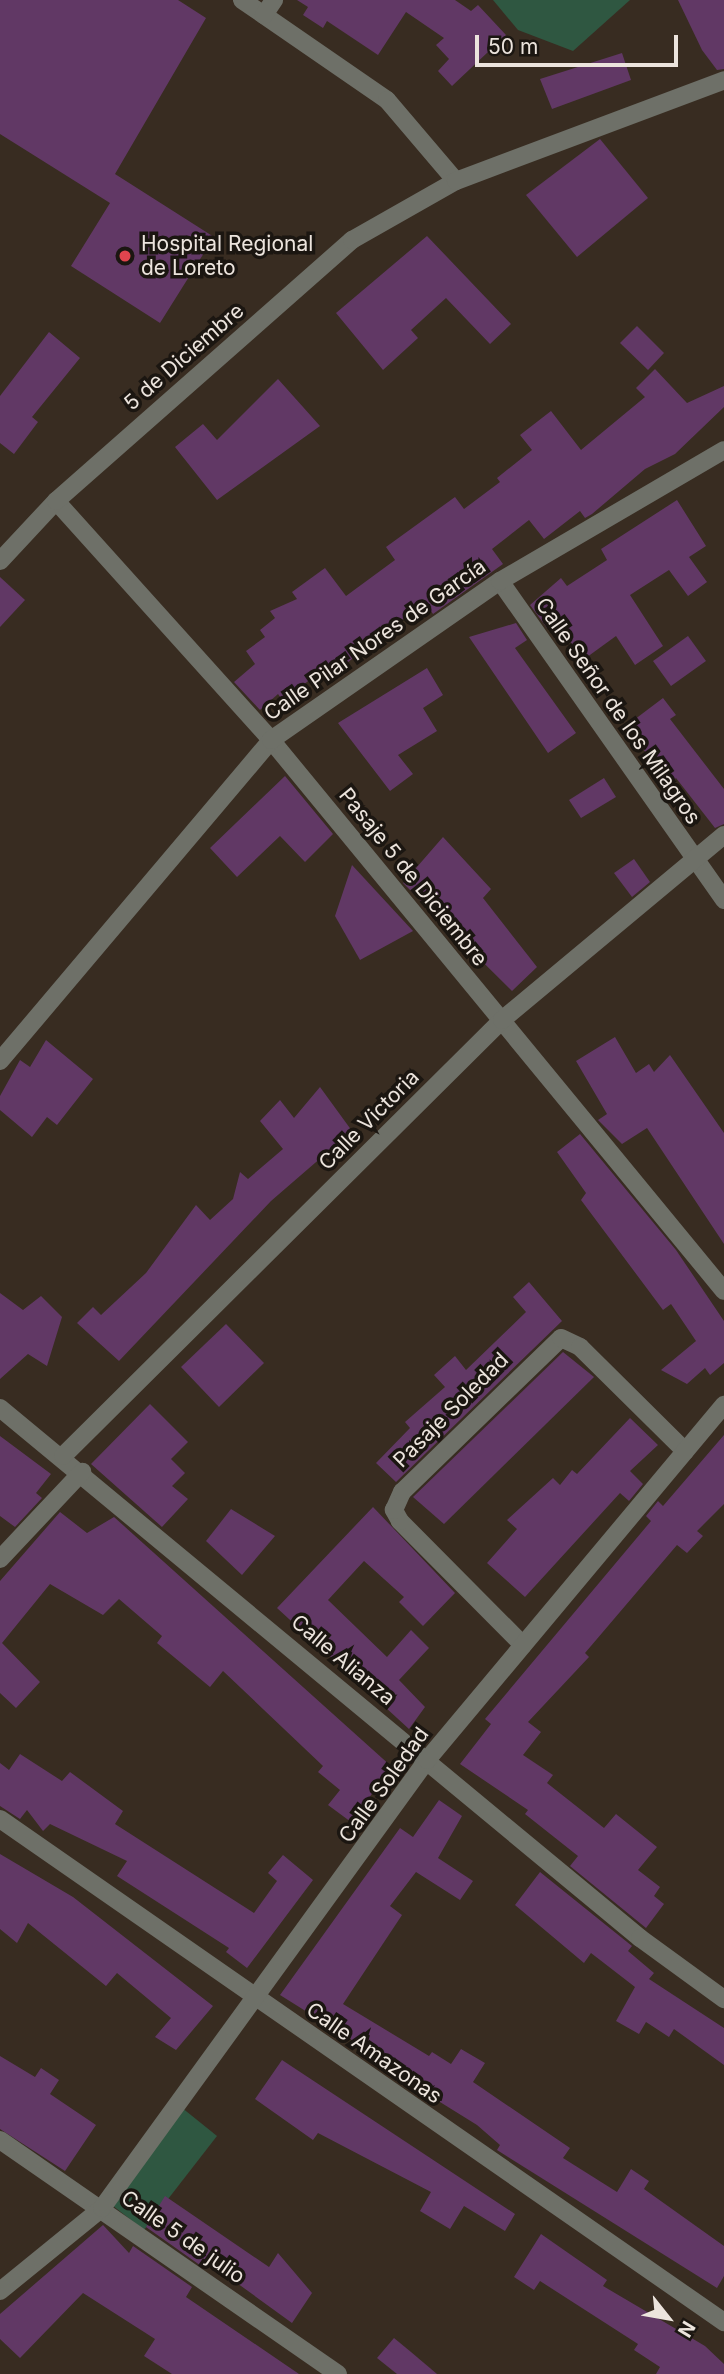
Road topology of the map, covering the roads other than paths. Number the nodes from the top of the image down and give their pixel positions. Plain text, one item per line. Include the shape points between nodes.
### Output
1 (242, 0) edge
2 (269, 7) edge
3 (724, 80) edge
4 (456, 181) junction
5 (724, 450) edge
6 (56, 501) junction
7 (0, 561) edge
8 (500, 580) junction
9 (271, 740) junction
10 (724, 835) edge
11 (693, 860) junction
12 (724, 900) edge
13 (502, 1020) junction
14 (0, 1061) edge
15 (724, 1291) edge
16 (724, 1405) edge
17 (0, 1408) edge
18 (685, 1451) junction
19 (63, 1456) junction
20 (82, 1472) junction
21 (0, 1559) edge
22 (523, 1645) junction
23 (428, 1760) junction
24 (0, 1819) edge
25 (724, 1999) edge
26 (258, 2001) junction
27 (0, 2140) edge
28 (102, 2208) junction
29 (0, 2291) edge
30 (724, 2322) edge
31 (338, 2374) edge

1 - 2 street
2 - 4 street via 387,100
3 - 4 street, 5 de Diciembre
4 - 6 street, 5 de Diciembre via 352,240
5 - 8 street, Calle Pilar Nores de García
6 - 7 street, 5 de Diciembre
6 - 9 street, Pasaje 5 de Diciembre
8 - 9 street, Calle Pilar Nores de García
8 - 11 street, Calle Señor de los Milagros
9 - 13 street, Pasaje 5 de Diciembre
9 - 14 street, Calle Pilar Nores de García
10 - 11 street, Calle Victoria
11 - 12 street, Calle Señor de los Milagros
11 - 13 street, Calle Victoria
13 - 15 street, Pasaje 5 de Diciembre
13 - 19 street, Calle Victoria
16 - 18 street, Calle Soledad
17 - 19 street, Calle Alianza
18 - 22 street, Calle Soledad
18 - 22 street, Pasaje Soledad via 580,1347 561,1338 402,1492 394,1510 400,1521
19 - 20 street, Calle Alianza
20 - 21 street
20 - 23 street, Calle Alianza
22 - 23 street, Calle Soledad
23 - 25 street, Calle Alianza via 640,1938
23 - 26 street, Calle Soledad
24 - 26 street, Calle Amazonas
26 - 28 street, Calle Soledad
26 - 30 street, Calle Amazonas
27 - 28 street, Calle 5 de julio
28 - 29 street, Calle Soledad
28 - 31 street, Calle 5 de julio

